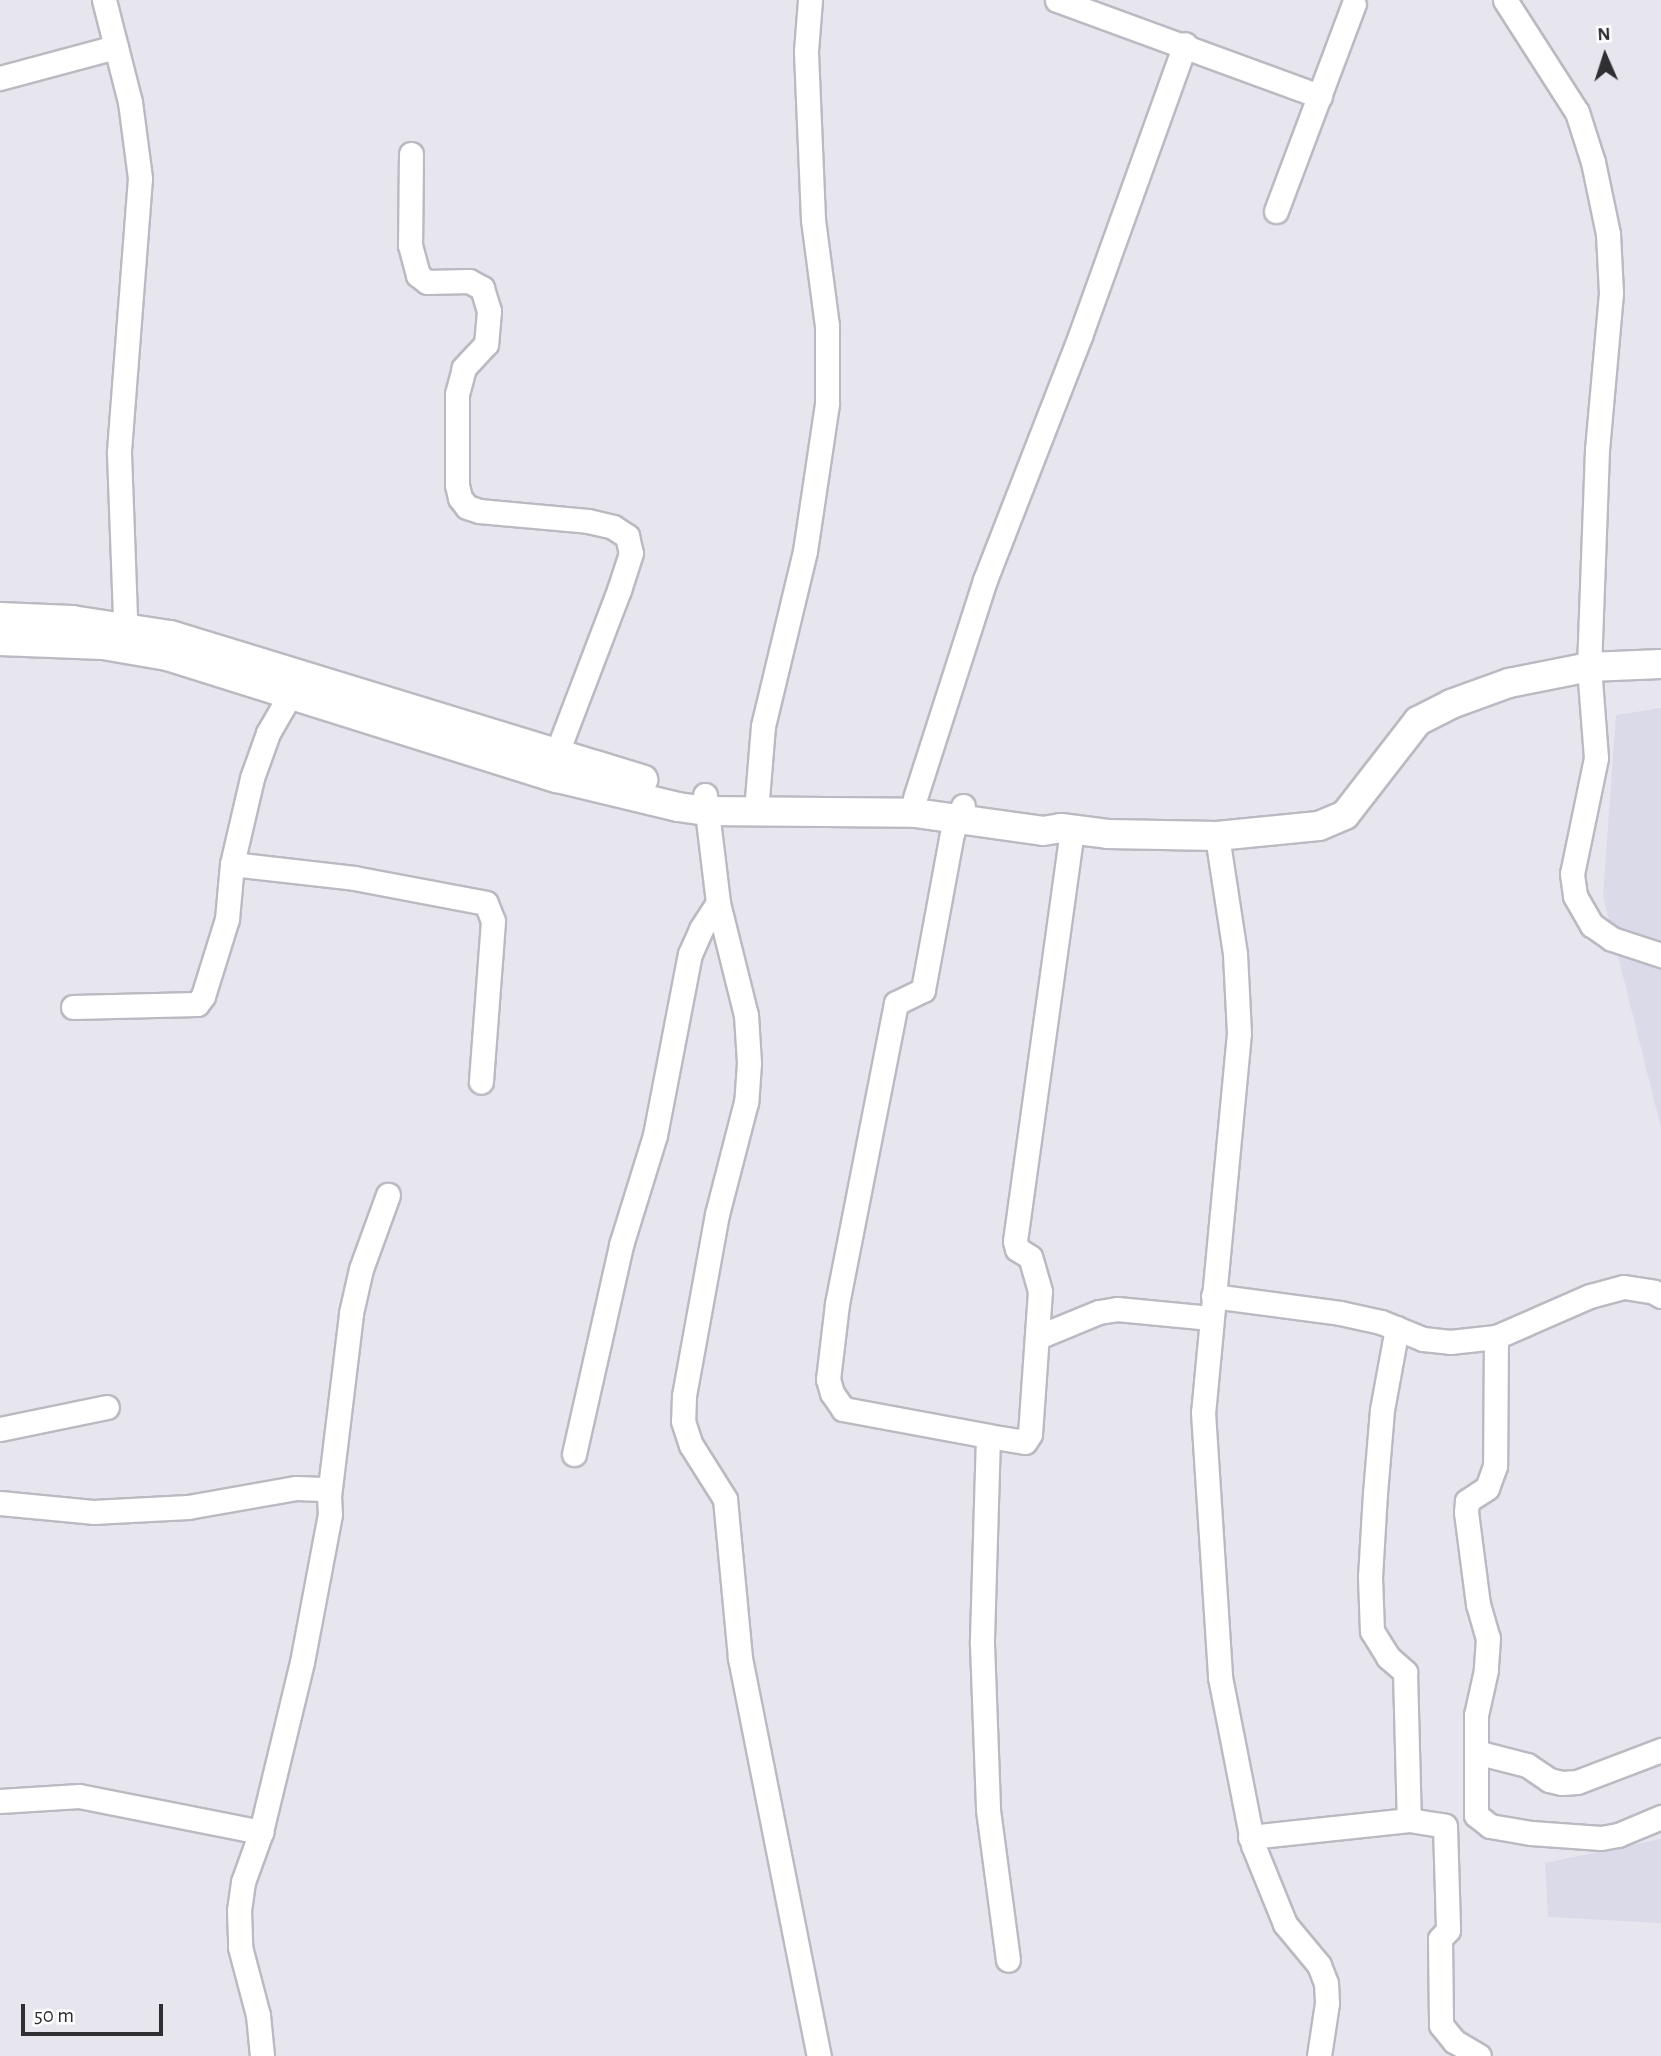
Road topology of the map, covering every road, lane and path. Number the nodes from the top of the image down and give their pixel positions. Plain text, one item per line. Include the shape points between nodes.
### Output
1 (104, 0) edge
2 (810, 0) edge
3 (1058, 0) edge
4 (1506, 0) edge
5 (1354, 4) dead end
6 (1185, 44) junction
7 (116, 47) junction
8 (0, 78) edge
9 (1320, 96) junction
10 (411, 154) dead end
11 (1276, 211) dead end
12 (4, 629) edge
13 (126, 637) junction
14 (1661, 664) edge
15 (1589, 667) junction
16 (295, 686) junction
17 (556, 755) junction
18 (915, 798) junction
19 (706, 803) junction
20 (755, 804) junction
21 (960, 813) junction
22 (1066, 829) junction
23 (1217, 836) junction
24 (232, 864) junction
25 (718, 903) junction
26 (1661, 955) edge
27 (73, 1007) dead end
28 (481, 1082) dead end
29 (388, 1195) dead end
30 (1661, 1296) edge
31 (1212, 1307) junction
32 (1397, 1328) junction
33 (1038, 1337) junction
34 (1496, 1337) junction
35 (107, 1407) dead end
36 (0, 1429) edge
37 (988, 1436) junction
38 (574, 1454) dead end
39 (329, 1496) junction
40 (0, 1503) edge
41 (1661, 1750) edge
42 (1476, 1752) junction
43 (0, 1801) edge
44 (1661, 1817) edge
45 (1409, 1820) junction
46 (261, 1832) junction
47 (1250, 1837) junction
48 (1008, 1960) dead end
49 (262, 2056) edge
50 (819, 2056) edge
51 (1319, 2056) edge
52 (1479, 2056) edge

1 - 7 street
2 - 20 street via 806,51 813,219 827,326 828,391 805,551 763,726
3 - 6 street
4 - 15 street via 1577,112 1608,233 1611,293 1597,450
5 - 9 street
6 - 9 street
6 - 18 street via 1080,336 985,580
7 - 8 street
7 - 13 street via 130,102 140,178 119,453
9 - 11 street
10 - 17 street via 410,245 418,275 427,282 470,281 482,288 489,311 486,344 464,368 457,394 460,498 478,511 589,522 627,536 631,553
12 - 13 street
13 - 16 street via 202,666
14 - 15 street
15 - 23 street via 1509,683 1418,721 1345,815 1319,826
15 - 26 street via 1596,758 1572,874 1575,896 1592,925 1612,939
16 - 17 street
16 - 19 street via 557,778
16 - 24 street via 258,760
17 - 19 street
18 - 20 street
18 - 21 street
19 - 20 street
19 - 25 street
20 - 21 street
21 - 22 street via 1043,831
21 - 37 street via 952,833 923,990 896,1003 837,1304 828,1379 843,1409
22 - 23 street
22 - 33 street via 1015,1241 1017,1249 1030,1257 1037,1276
23 - 31 street via 1234,954 1239,1033
24 - 27 street via 227,919 206,990 185,1005
24 - 28 street via 354,878 486,903 493,921
25 - 38 street via 690,954 655,1135 621,1245
25 - 50 street via 746,1015 749,1063 746,1102 717,1214 683,1421 691,1445 725,1499 740,1658
29 - 39 street via 351,1312
30 - 34 street via 1625,1287 1590,1296
31 - 32 street via 1339,1313
31 - 33 street via 1099,1312
31 - 47 street via 1203,1412 1205,1485 1220,1678
32 - 34 street via 1423,1339 1450,1342
32 - 45 street via 1382,1410 1370,1577 1372,1631 1388,1657 1405,1672
33 - 37 street via 1030,1434 1025,1442
34 - 42 street via 1495,1466 1487,1488 1467,1501 1466,1512 1478,1604 1488,1638 1476,1715
35 - 36 street
37 - 48 street via 982,1644 988,1810
39 - 40 street via 323,1489 296,1488 188,1507 93,1512
39 - 46 street via 330,1514 302,1662
41 - 42 street via 1577,1782 1562,1783 1527,1765
42 - 44 street via 1476,1815 1490,1826 1601,1838
43 - 46 street via 79,1796
45 - 47 street
45 - 52 street via 1446,1826 1448,1930 1440,1939 1441,2025 1454,2041
46 - 49 street via 243,1882 239,1910 240,1947 258,2015
47 - 51 street via 1285,1924 1319,1965 1326,1983

